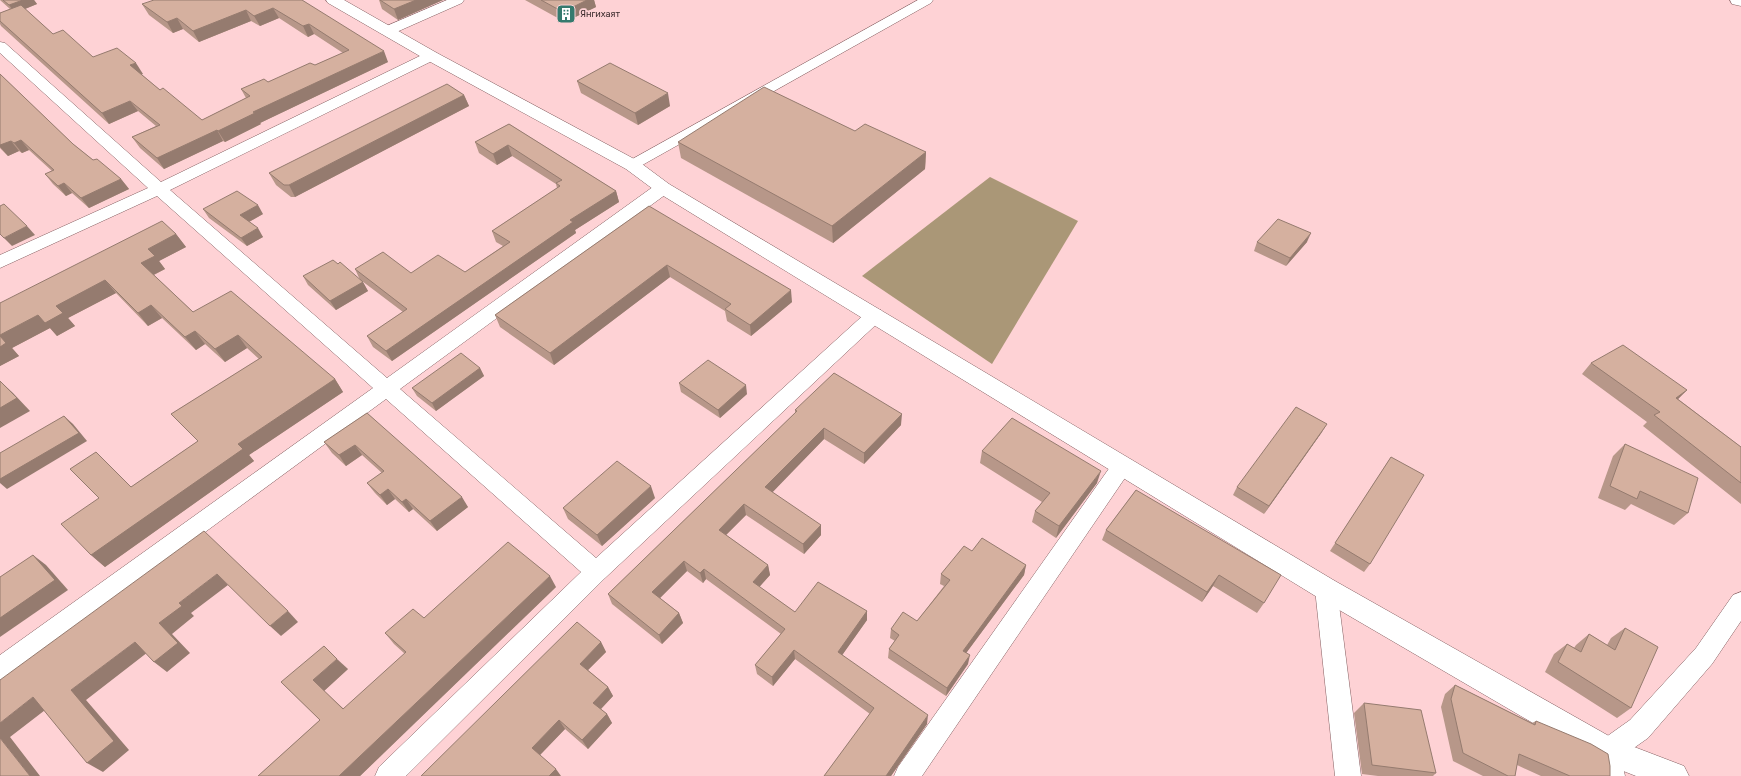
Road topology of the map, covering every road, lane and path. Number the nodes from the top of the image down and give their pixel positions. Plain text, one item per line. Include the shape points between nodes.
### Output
1 (333, 0) edge
2 (458, 0) edge
3 (927, 0) edge
4 (387, 31) junction
5 (0, 46) edge
6 (431, 56) junction
7 (632, 165) junction
8 (663, 188) junction
9 (159, 189) junction
10 (0, 262) edge
11 (875, 314) junction
12 (388, 389) junction
13 (1122, 466) junction
14 (596, 572) junction
15 (1326, 589) junction
16 (1741, 602) edge
17 (0, 669) edge
18 (1608, 751) junction
19 (388, 776) edge
20 (907, 776) edge
21 (1348, 776) edge
22 (1612, 776) edge
23 (1674, 776) edge

1 - 4 street
2 - 4 street
3 - 7 street
4 - 6 street
5 - 9 street
6 - 7 street
6 - 9 street
7 - 8 street
8 - 11 street
8 - 12 street
9 - 10 street
9 - 12 street
11 - 13 street
11 - 14 street
12 - 14 street
12 - 17 street
13 - 15 street
13 - 20 street
14 - 19 street
15 - 18 street
15 - 21 street
16 - 18 street via 1704,656 1639,729
18 - 22 street
18 - 23 street

